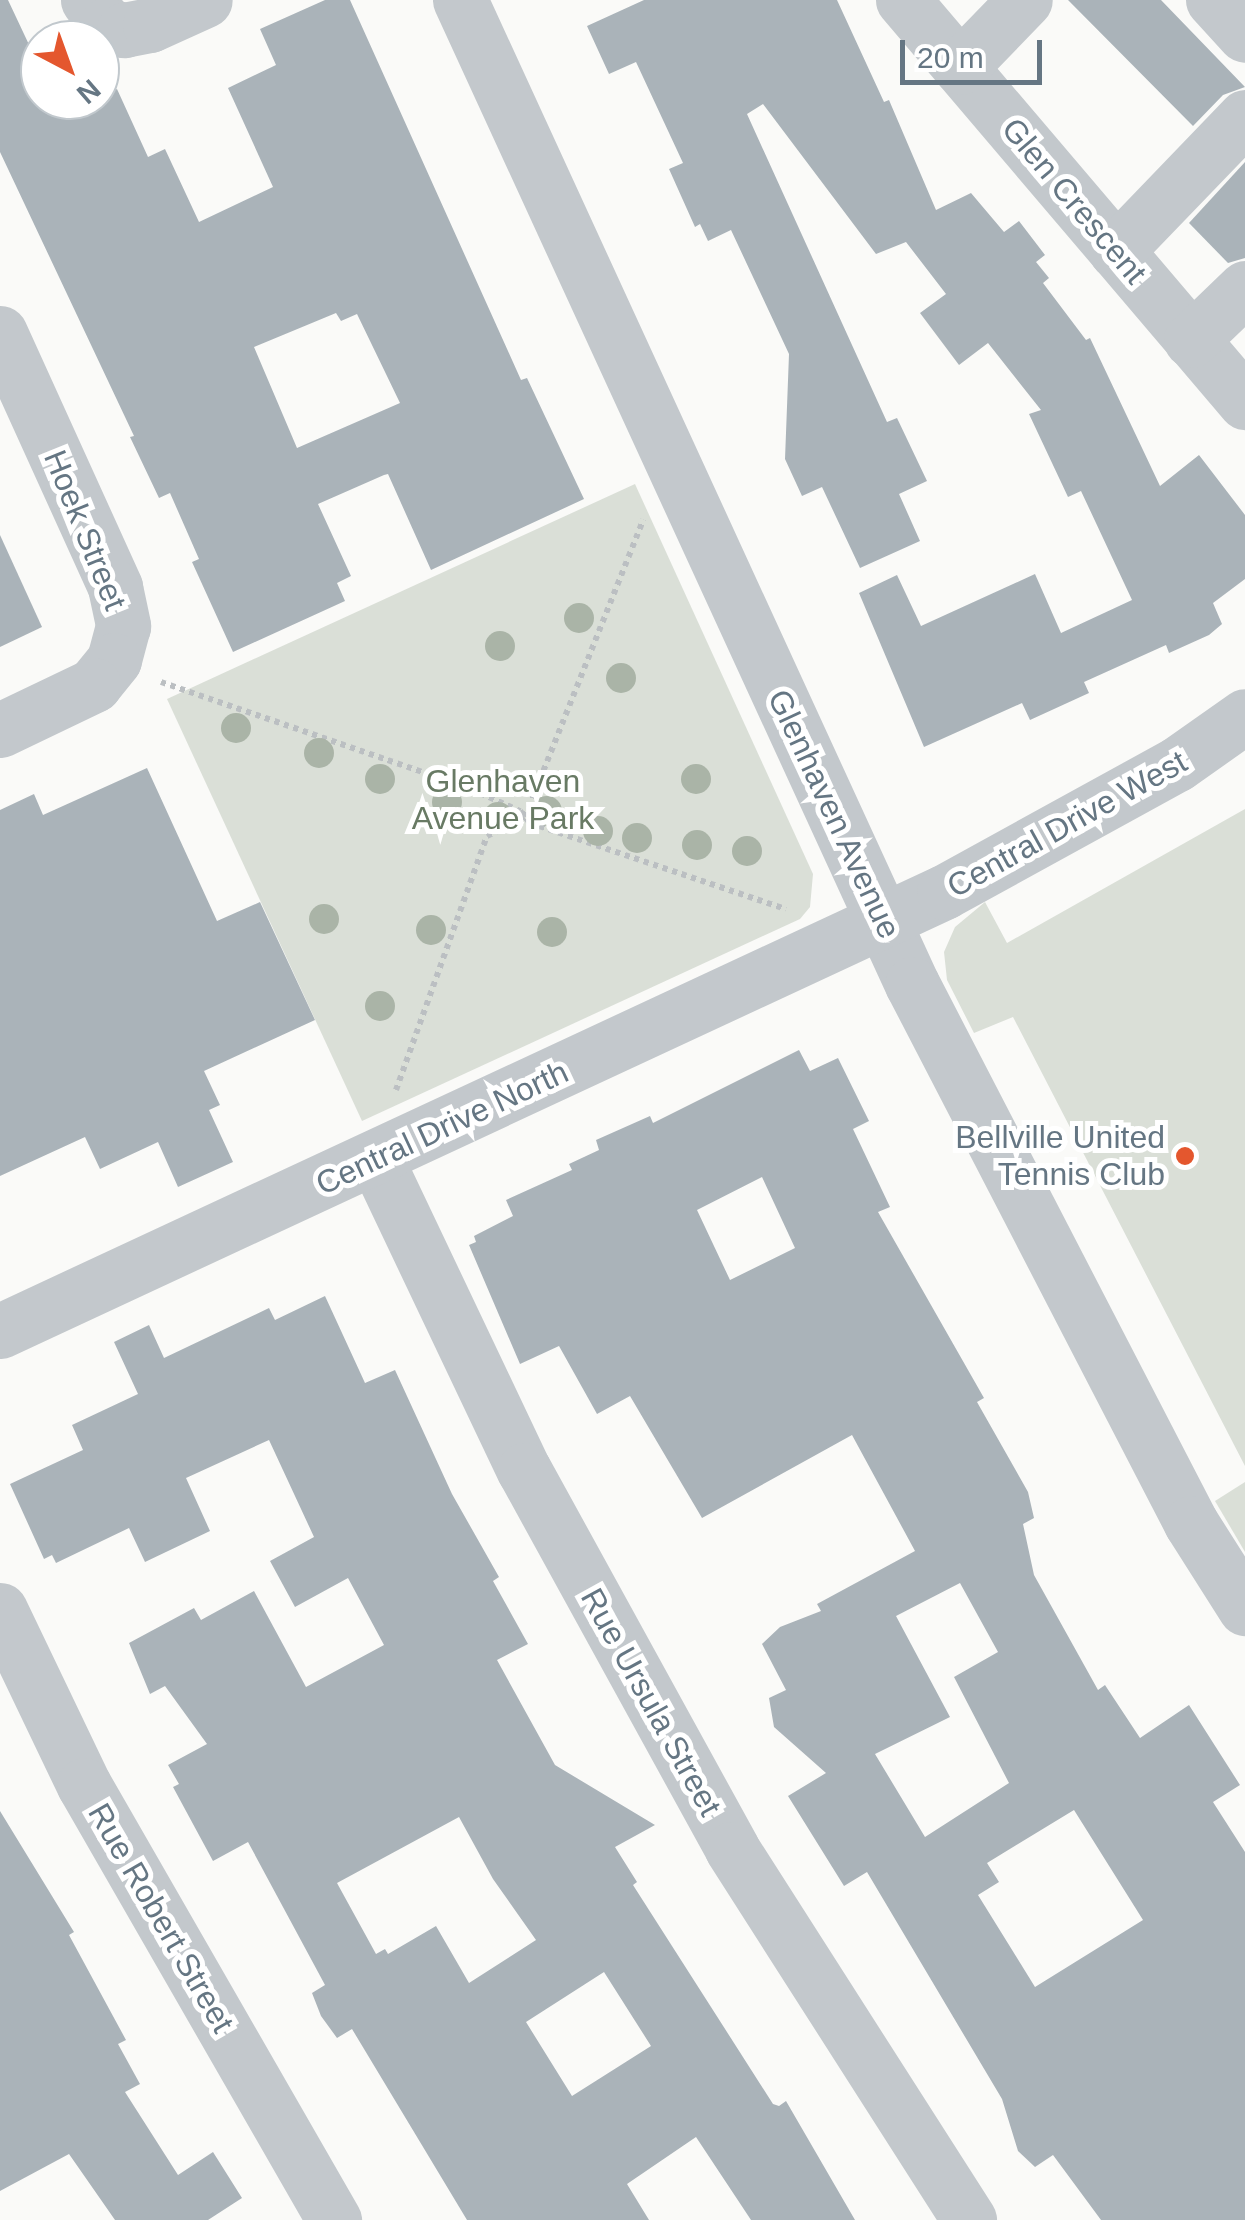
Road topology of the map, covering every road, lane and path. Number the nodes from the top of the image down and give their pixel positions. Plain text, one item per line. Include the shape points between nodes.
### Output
1 (88, 0) edge
2 (206, 0) edge
3 (460, 0) edge
4 (903, 0) edge
5 (1025, 0) edge
6 (1213, 0) edge
7 (1245, 35) edge
8 (960, 67) junction
9 (1245, 117) edge
10 (1116, 251) junction
11 (1245, 288) edge
12 (0, 332) edge
13 (1191, 340) junction
14 (1245, 402) edge
15 (638, 503) dead end
16 (114, 660) junction
17 (1245, 716) edge
18 (0, 730) edge
19 (525, 817) junction
20 (884, 922) junction
21 (814, 954) junction
22 (394, 1150) junction
23 (0, 1331) edge
24 (1245, 1608) edge
25 (0, 1610) edge
26 (334, 2220) edge
27 (970, 2220) edge

1 - 2 street via 106,26 124,30
3 - 20 street, Glenhaven Avenue
4 - 8 street, Glen Crescent
5 - 8 street
6 - 7 street
8 - 10 street, Glen Crescent
9 - 10 street
10 - 13 street, Glen Crescent
11 - 13 street
12 - 16 street, Hoek Street via 122,606
13 - 14 street, Glen Crescent
15 - 19 path via 644,517
16 - 18 street, Hoek Street via 80,694
16 - 19 path via 137,674 470,788
17 - 20 street, Central Drive West via 1177,764
19 - 21 path via 795,912
19 - 22 path via 487,836 393,1098
20 - 21 street, Central Drive North
20 - 24 street, Glenhaven Avenue via 1190,1523
21 - 22 street, Central Drive North
22 - 23 street, Central Drive North
22 - 27 street, Rue Ursula Street via 524,1470 732,1849
25 - 26 street, Rue Robert Street via 84,1785

